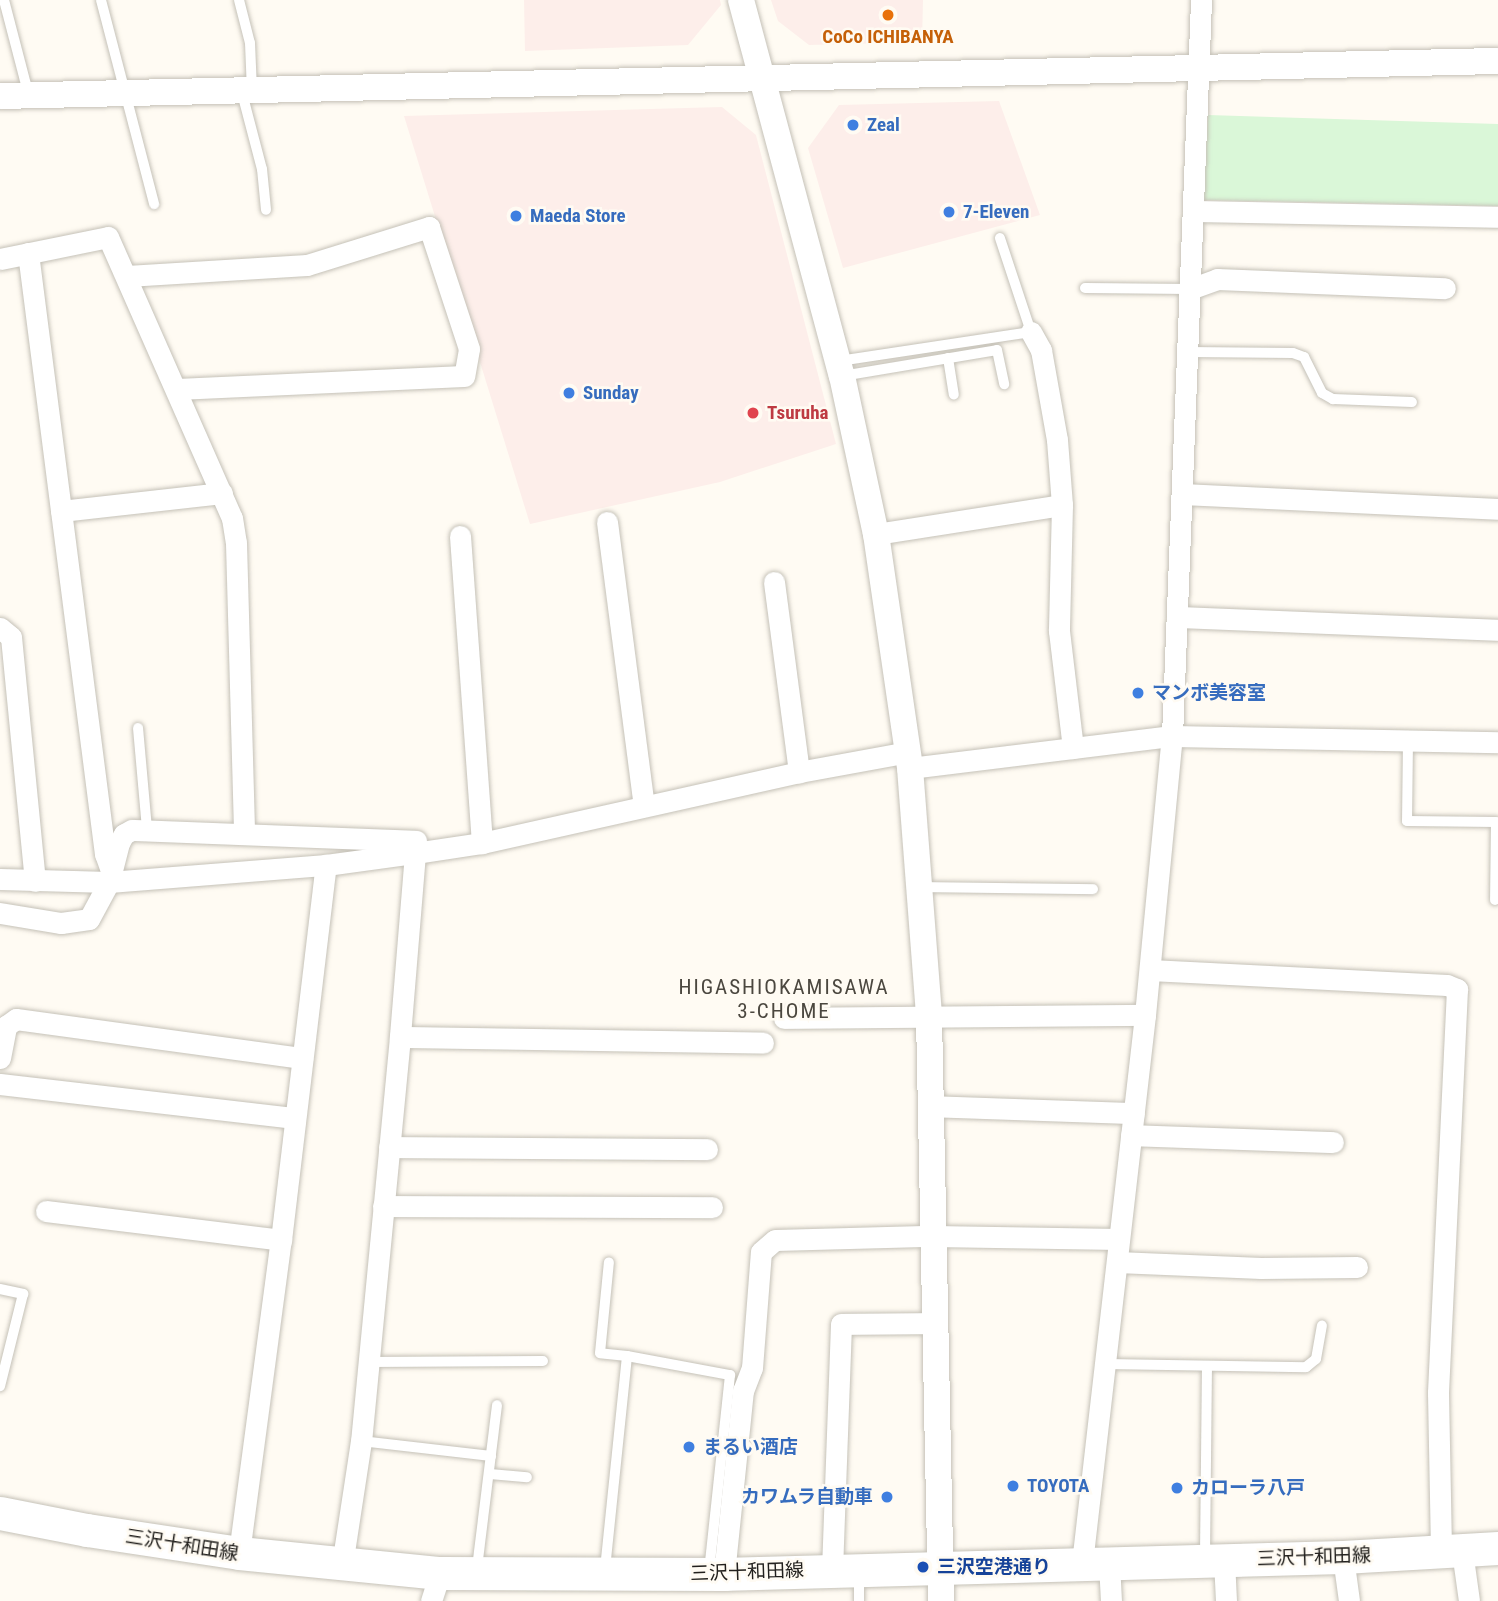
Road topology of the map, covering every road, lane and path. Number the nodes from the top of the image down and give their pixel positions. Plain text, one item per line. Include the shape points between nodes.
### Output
1 (4, 0) edge
2 (101, 0) edge
3 (239, 0) edge
4 (741, 0) edge
5 (1201, 0) edge
6 (1498, 61) edge
7 (1199, 69) junction
8 (761, 76) junction
9 (247, 90) junction
10 (125, 93) junction
11 (0, 96) edge
12 (29, 96) junction
13 (154, 204) dead end
14 (266, 210) dead end
15 (1194, 211) junction
16 (1498, 217) edge
17 (1000, 237) dead end
18 (28, 253) junction
19 (0, 259) edge
20 (127, 276) junction
21 (1085, 288) dead end
22 (1445, 288) dead end
23 (1190, 289) junction
24 (1031, 332) junction
25 (1188, 352) junction
26 (948, 358) junction
27 (841, 369) junction
28 (1004, 384) dead end
29 (176, 389) junction
30 (954, 395) dead end
31 (1412, 402) dead end
32 (222, 493) junction
33 (1182, 494) junction
34 (1062, 505) junction
35 (1498, 509) edge
36 (61, 511) junction
37 (607, 522) dead end
38 (876, 534) junction
39 (460, 536) dead end
40 (774, 582) dead end
41 (1177, 617) junction
42 (0, 628) edge
43 (1498, 630) edge
44 (138, 728) dead end
45 (1172, 736) junction
46 (1408, 741) junction
47 (1498, 742) edge
48 (1073, 748) junction
49 (909, 760) junction
50 (799, 772) junction
51 (645, 806) junction
52 (147, 829) junction
53 (244, 835) junction
54 (482, 843) junction
55 (415, 853) junction
56 (326, 864) junction
57 (109, 875) junction
58 (0, 879) edge
59 (35, 881) junction
60 (919, 887) junction
61 (1093, 889) dead end
62 (1495, 900) dead end
63 (0, 913) edge
64 (1150, 970) junction
65 (1145, 1015) junction
66 (929, 1017) junction
67 (784, 1018) dead end
68 (400, 1037) junction
69 (763, 1043) dead end
70 (0, 1058) edge
71 (302, 1058) junction
72 (0, 1084) edge
73 (930, 1106) junction
74 (1134, 1113) junction
75 (295, 1118) junction
76 (1131, 1135) junction
77 (1333, 1142) dead end
78 (389, 1147) junction
79 (707, 1149) dead end
80 (383, 1206) junction
81 (712, 1207) dead end
82 (46, 1210) dead end
83 (933, 1236) junction
84 (1119, 1239) junction
85 (281, 1240) junction
86 (609, 1262) dead end
87 (1116, 1262) junction
88 (1357, 1267) dead end
89 (0, 1289) edge
90 (934, 1323) junction
91 (1322, 1326) dead end
92 (627, 1356) junction
93 (543, 1361) dead end
94 (368, 1362) junction
95 (1106, 1364) junction
96 (1207, 1366) junction
97 (0, 1386) edge
98 (497, 1405) dead end
99 (361, 1441) junction
100 (491, 1456) junction
101 (490, 1474) junction
102 (527, 1478) dead end
103 (0, 1513) edge
104 (1498, 1548) edge
105 (1452, 1551) junction
106 (239, 1553) junction
107 (1343, 1557) junction
108 (1214, 1560) junction
109 (1096, 1563) junction
110 (342, 1565) junction
111 (939, 1567) junction
112 (476, 1574) junction
113 (716, 1574) junction
114 (604, 1575) junction
115 (850, 1580) edge
116 (436, 1587) edge
117 (941, 1601) edge
118 (1111, 1601) edge
119 (1226, 1601) edge
120 (1349, 1601) edge
121 (1469, 1601) edge

1 - 12 lane
2 - 10 lane
3 - 9 lane via 250,43
4 - 8 street
5 - 7 street
6 - 7 street
7 - 8 street
7 - 15 street
8 - 9 street
8 - 27 street
9 - 10 street
9 - 14 lane
10 - 12 street
10 - 13 lane
11 - 12 street
15 - 16 street
15 - 23 street
17 - 24 lane
18 - 19 street
18 - 20 street via 108,237
18 - 36 street
20 - 29 street
20 - 29 street via 307,265 429,227 469,349 464,376
21 - 23 lane
22 - 23 street via 1217,279
23 - 25 street
24 - 27 lane
24 - 34 street via 1041,350 1055,427
25 - 31 lane via 1293,353 1304,357 1322,393 1333,399
25 - 33 street
26 - 27 lane
26 - 28 lane via 997,350
26 - 30 lane
27 - 38 street
29 - 32 street
32 - 36 street
32 - 53 street via 236,543
33 - 35 street
33 - 41 street
34 - 38 street
34 - 48 street via 1059,631
36 - 57 street
37 - 51 street
38 - 49 street
39 - 54 street
40 - 50 street
41 - 43 street
41 - 45 street
42 - 59 street via 11,637
44 - 52 lane
45 - 46 street
45 - 48 street
45 - 64 street
46 - 47 street
46 - 62 lane via 1407,821 1496,822
48 - 49 street
49 - 50 street
49 - 60 street
50 - 51 street
51 - 54 street
52 - 53 street
52 - 57 street via 124,834
53 - 55 street via 416,841
54 - 55 street
55 - 56 street
55 - 68 street
56 - 57 street
56 - 71 street
57 - 59 street
57 - 63 street via 89,919 61,923
58 - 59 street
60 - 61 lane
60 - 66 street
64 - 65 street
64 - 105 street via 1457,989 1438,1393
65 - 66 street
65 - 74 street
66 - 67 street
66 - 73 street
68 - 69 street
68 - 78 street
70 - 71 street via 6,1026 16,1019
71 - 75 street
72 - 75 street
73 - 74 street
73 - 83 street
74 - 76 street
75 - 85 street
76 - 77 street
76 - 84 street
78 - 79 street
78 - 80 street
80 - 81 street
80 - 94 street
82 - 85 street
83 - 84 street
83 - 90 street
83 - 113 street via 775,1240 761,1252 752,1368 743,1391
84 - 87 street
85 - 106 street
86 - 92 lane via 600,1353
87 - 88 street
87 - 95 street
89 - 97 lane via 23,1294
90 - 111 street
90 - 115 street via 841,1324
91 - 96 lane via 1316,1359 1306,1367
92 - 113 lane via 730,1375
92 - 114 lane
93 - 94 lane
94 - 99 street
95 - 96 lane
95 - 109 street
96 - 108 lane
98 - 100 lane
99 - 100 lane
99 - 110 street
100 - 101 lane
101 - 102 lane
101 - 112 lane
103 - 106 main road, 三沢十和田線
104 - 105 main road, 三沢十和田線
105 - 107 main road, 三沢十和田線
105 - 121 street
106 - 110 main road, 三沢十和田線
107 - 108 main road, 三沢十和田線
107 - 120 street
108 - 109 main road, 三沢十和田線
108 - 119 street
109 - 111 main road, 三沢十和田線
109 - 118 street
110 - 116 main road, 三沢十和田線
111 - 115 main road, 三沢十和田線
111 - 117 street
112 - 114 main road, 三沢十和田線
112 - 116 main road, 三沢十和田線
113 - 114 main road, 三沢十和田線
113 - 115 main road, 三沢十和田線

